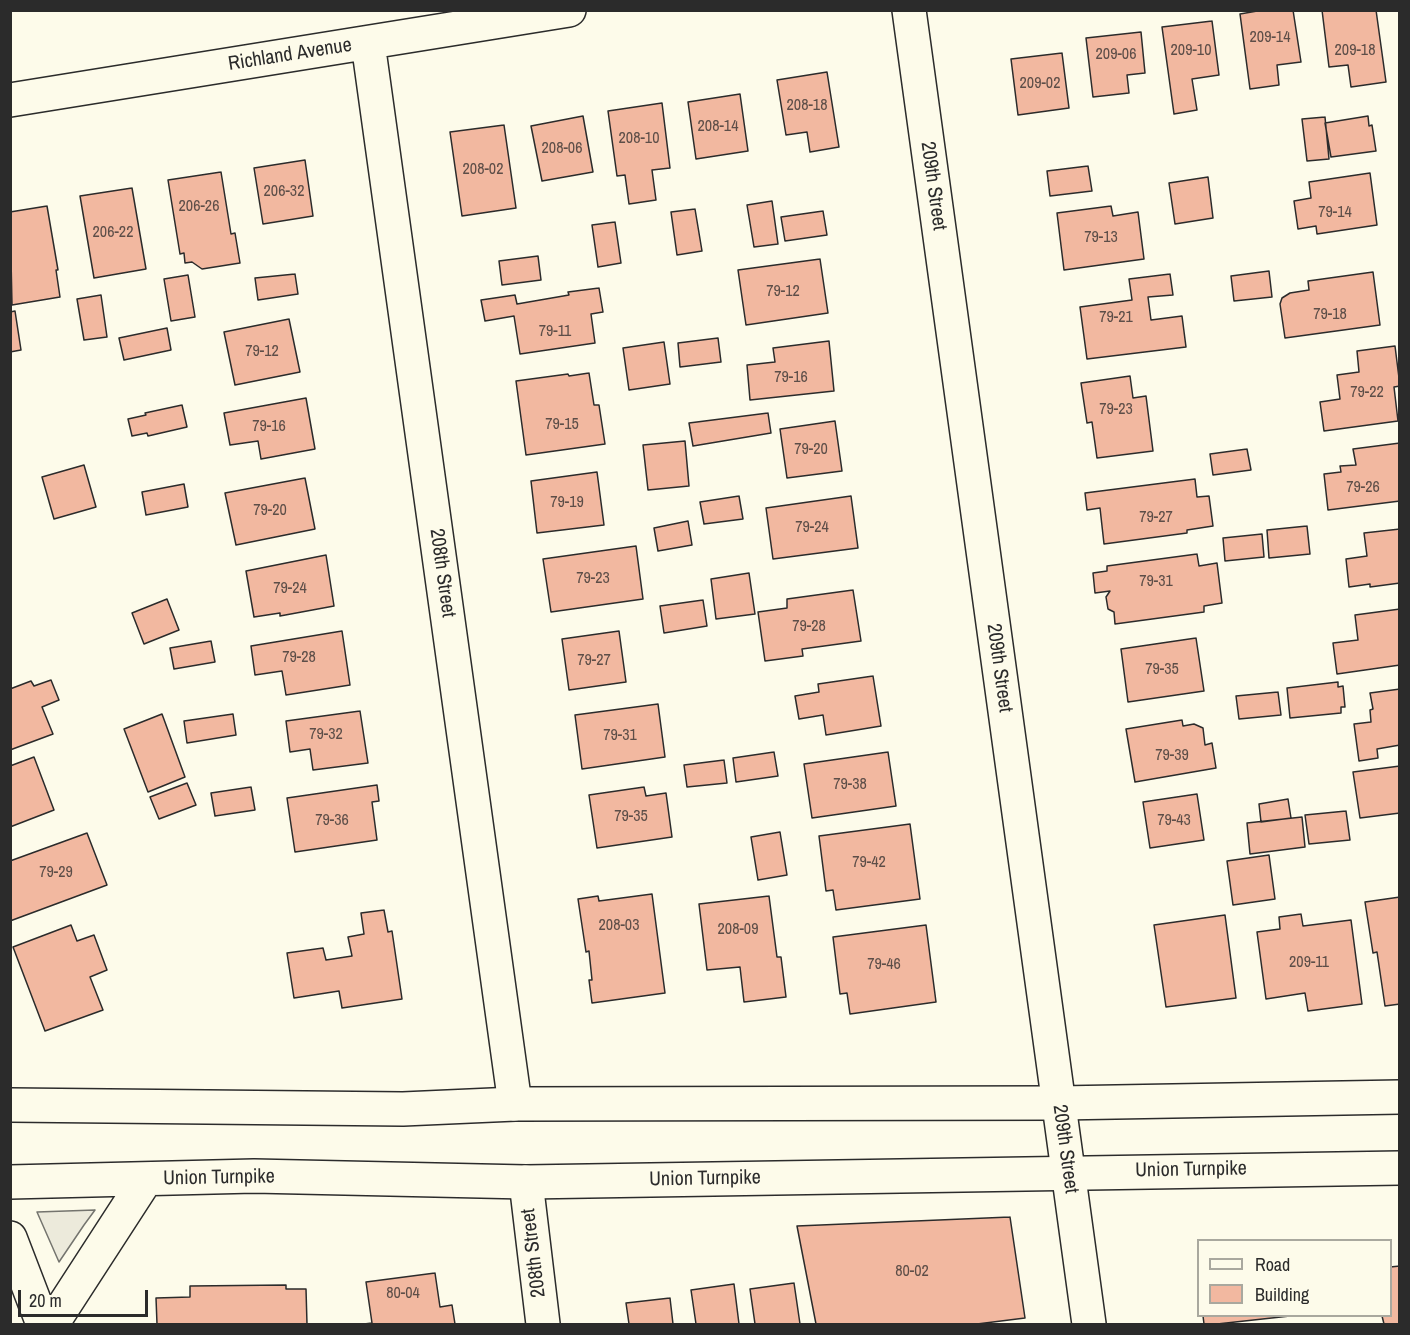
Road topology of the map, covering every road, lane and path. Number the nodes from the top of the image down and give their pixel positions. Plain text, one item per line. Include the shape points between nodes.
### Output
1 (569, 10) edge
2 (909, 10) edge
3 (368, 42) junction
4 (10, 100) edge
5 (1400, 1097) edge
6 (1059, 1102) junction
7 (515, 1104) junction
8 (10, 1105) edge
9 (1400, 1168) edge
10 (1068, 1172) junction
11 (146, 1179) junction
12 (10, 1182) edge
13 (526, 1182) junction
14 (10, 1239) edge
15 (43, 1324) edge
16 (52, 1324) edge
17 (543, 1324) edge
18 (1089, 1324) edge

1 - 3 street, Richland Avenue
2 - 6 street, 209th Street
3 - 4 street, Richland Avenue
3 - 7 street, 208th Street
5 - 6 street
6 - 7 street
6 - 10 street, 209th Street
7 - 8 street via 403,1109
9 - 10 street, Union Turnpike
10 - 13 street, Union Turnpike
10 - 18 street, 209th Street
11 - 12 street, Union Turnpike
11 - 13 street, Union Turnpike via 254,1176
11 - 16 street
13 - 17 street, 208th Street
14 - 15 street

